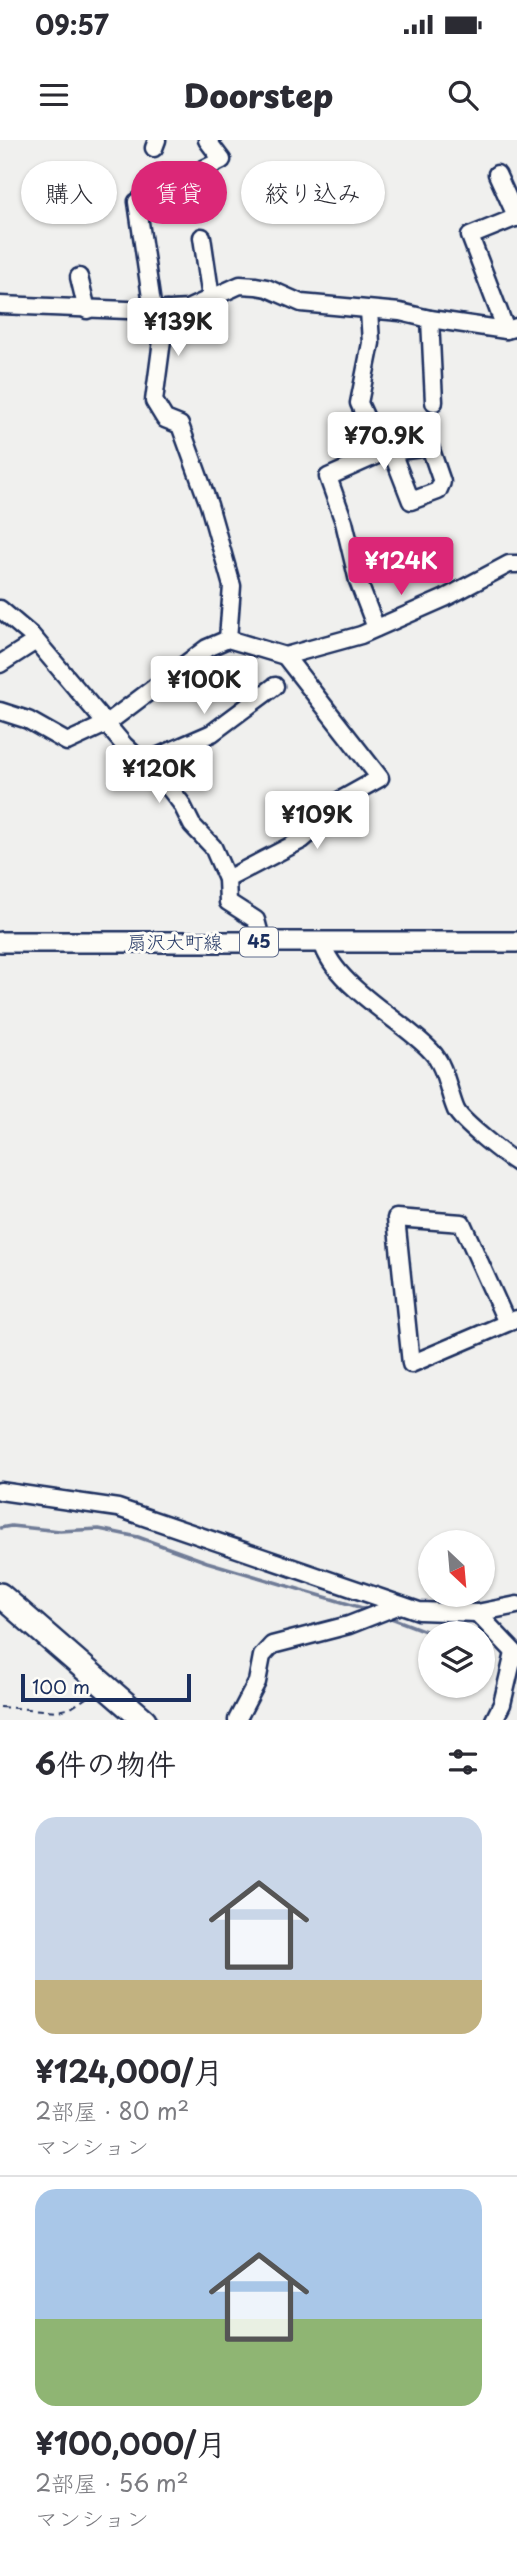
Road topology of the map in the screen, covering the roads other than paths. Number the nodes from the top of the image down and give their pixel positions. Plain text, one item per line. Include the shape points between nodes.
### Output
1 (207, 140) edge
2 (497, 174) dead end
3 (517, 217) edge
4 (202, 237) dead end
5 (79, 276) dead end
6 (211, 298) junction
7 (0, 306) edge
8 (88, 310) junction
9 (369, 310) junction
10 (159, 311) junction
11 (430, 319) junction
12 (511, 329) edge
13 (434, 402) dead end
14 (517, 564) edge
15 (0, 610) edge
16 (376, 628) junction
17 (228, 639) junction
18 (36, 641) junction
19 (285, 656) junction
20 (0, 664) edge
21 (275, 686) dead end
22 (0, 711) edge
23 (106, 724) junction
24 (143, 763) junction
25 (227, 879) junction
26 (0, 942) edge
27 (262, 942) junction
28 (322, 942) junction
29 (517, 942) edge
30 (517, 1163) edge
31 (512, 1321) edge
32 (0, 1491) edge
33 (0, 1595) edge
34 (400, 1605) junction
35 (517, 1605) edge
36 (477, 1613) junction
37 (515, 1654) edge
38 (144, 1720) edge
39 (237, 1720) edge
40 (494, 1720) edge

1 - 10 street via 222,160 137,202
2 - 3 street
3 - 12 street via 470,236
4 - 6 street
5 - 8 street
6 - 9 street via 240,285 256,286 301,303
6 - 10 street via 187,309
7 - 8 street
8 - 10 street
9 - 11 street
9 - 16 street via 370,343 359,402 387,453 328,477
10 - 17 street via 154,401 165,419 180,425 222,544 233,586
11 - 12 street
11 - 13 street
14 - 16 street
15 - 18 street
16 - 19 street
17 - 19 street
17 - 23 street via 207,648
18 - 20 street
18 - 23 street
19 - 25 street via 380,778 337,802 302,840
21 - 24 street via 212,733
22 - 23 street via 28,720 67,743
23 - 24 street
24 - 25 street via 167,785 192,825 213,847
25 - 27 street via 228,902 256,919
26 - 27 main road, 扇沢大町線 / 45
27 - 28 main road, 扇沢大町線 / 45
28 - 29 main road, 扇沢大町線 / 45
28 - 30 street via 328,960 345,977 434,1053 458,1114
31 - 31 street via 411,1364 397,1218 463,1223
32 - 34 street via 118,1508
33 - 38 highway
34 - 36 street via 440,1614
34 - 39 street via 349,1625 272,1645 262,1656 257,1682
35 - 36 street
36 - 37 street
37 - 40 street

